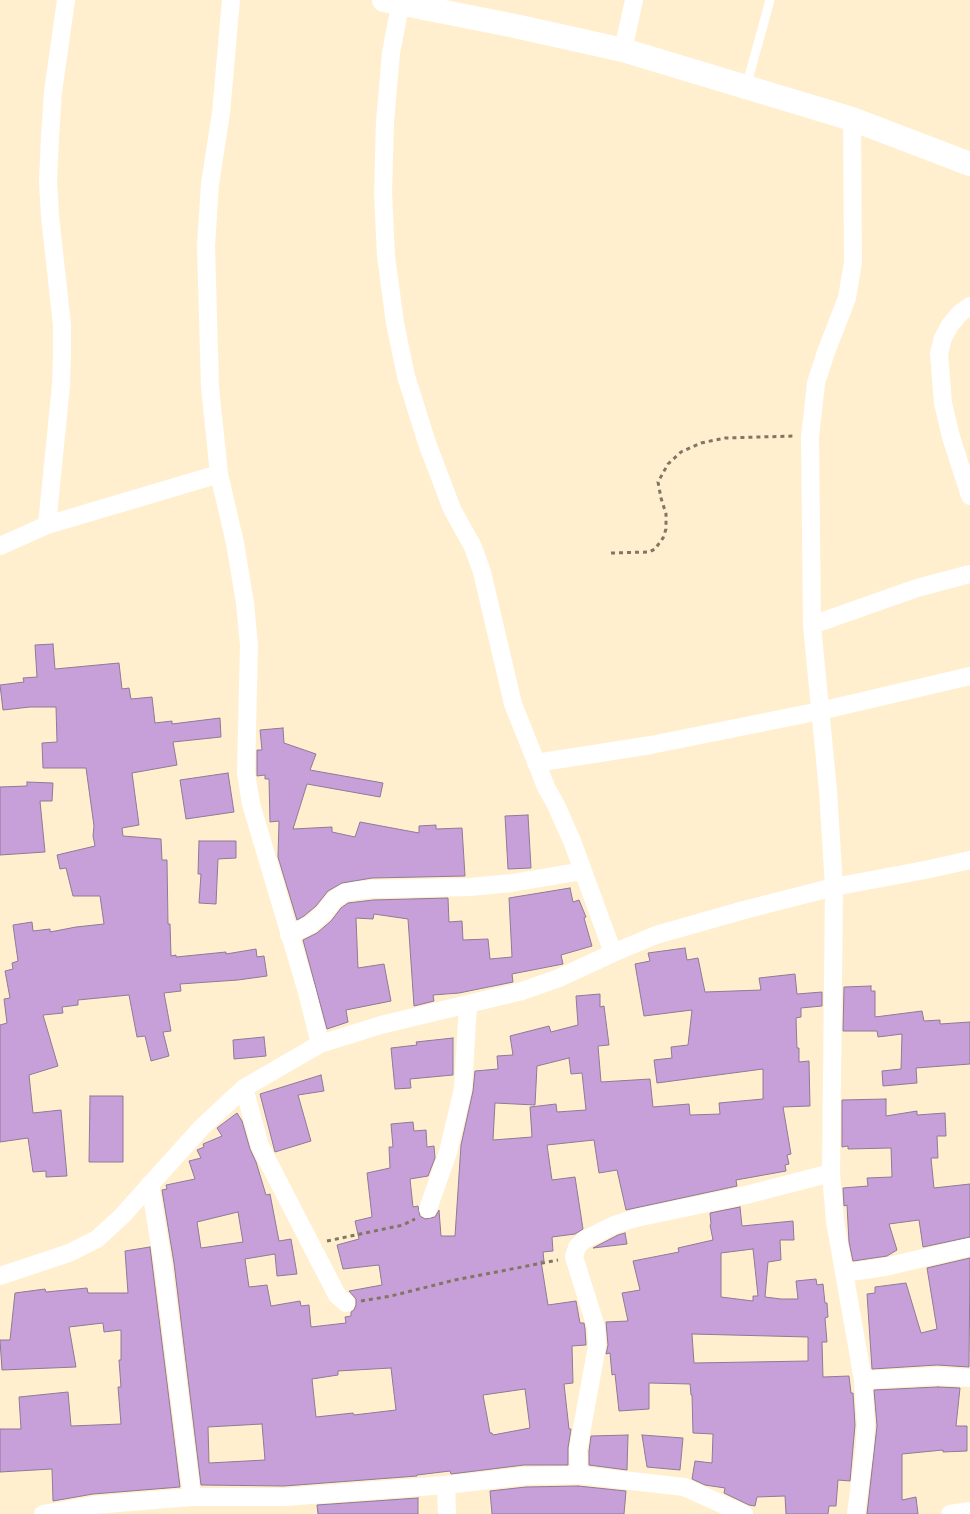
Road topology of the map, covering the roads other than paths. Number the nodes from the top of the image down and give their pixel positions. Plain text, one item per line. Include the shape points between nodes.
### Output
1 (66, 0) edge
2 (231, 0) edge
3 (634, 0) edge
4 (770, 0) edge
5 (395, 1) edge
6 (623, 50) junction
7 (746, 88) junction
8 (852, 118) junction
9 (970, 164) edge
10 (970, 306) edge
11 (220, 474) junction
12 (970, 496) edge
13 (47, 525) junction
14 (0, 546) edge
15 (970, 574) edge
16 (812, 625) junction
17 (970, 676) edge
18 (820, 711) junction
19 (536, 762) junction
20 (970, 860) edge
21 (582, 871) junction
22 (834, 887) junction
23 (289, 935) junction
24 (613, 953) junction
25 (468, 1004) junction
26 (320, 1044) junction
27 (244, 1088) junction
28 (831, 1173) junction
29 (150, 1184) junction
30 (428, 1209) road end
31 (970, 1248) edge
32 (844, 1273) junction
33 (0, 1276) edge
34 (346, 1303) road end
35 (970, 1378) edge
36 (863, 1380) junction
37 (579, 1476) junction
38 (446, 1484) junction
39 (192, 1497) junction
40 (233, 1506) edge
41 (970, 1511) edge
42 (43, 1514) edge
43 (447, 1514) edge
44 (744, 1514) edge
45 (856, 1514) edge
46 (950, 1514) edge

1 - 13 street via 53,92 48,181 62,354
2 - 11 street via 206,246 210,387
3 - 6 street
4 - 7 lane
5 - 6 street
5 - 19 street via 383,193 386,256 395,323 406,376 427,443 452,509 473,547 482,572 513,704
6 - 7 street
7 - 8 street
8 - 9 street
8 - 16 street via 853,262 847,298 816,383 810,437
10 - 12 street via 950,325 938,353 943,403
11 - 13 street
11 - 23 street via 245,603 249,645 246,773 251,804
13 - 14 street
15 - 16 street via 917,588
16 - 18 street
17 - 18 street
18 - 19 street via 651,745
18 - 22 street
19 - 21 street
20 - 22 street
21 - 23 street via 470,887 372,889 344,893 310,926
21 - 24 street
22 - 24 street via 656,935
22 - 28 street
23 - 26 street
24 - 25 street via 522,991
25 - 26 street
25 - 30 street via 463,1088 448,1152
26 - 27 street
27 - 29 street via 202,1127
27 - 34 street via 260,1146 337,1295
28 - 32 street
28 - 37 street via 636,1218 614,1225 576,1247 574,1256 596,1327 597,1346 578,1450
29 - 33 street via 122,1216 96,1238 69,1253
29 - 39 street
31 - 32 street
32 - 36 street
35 - 36 street via 938,1376
36 - 45 street via 866,1424
37 - 38 street via 525,1476
37 - 44 street via 684,1487
38 - 40 street via 284,1497
38 - 43 street
39 - 40 street
39 - 42 street via 94,1505
41 - 46 street

